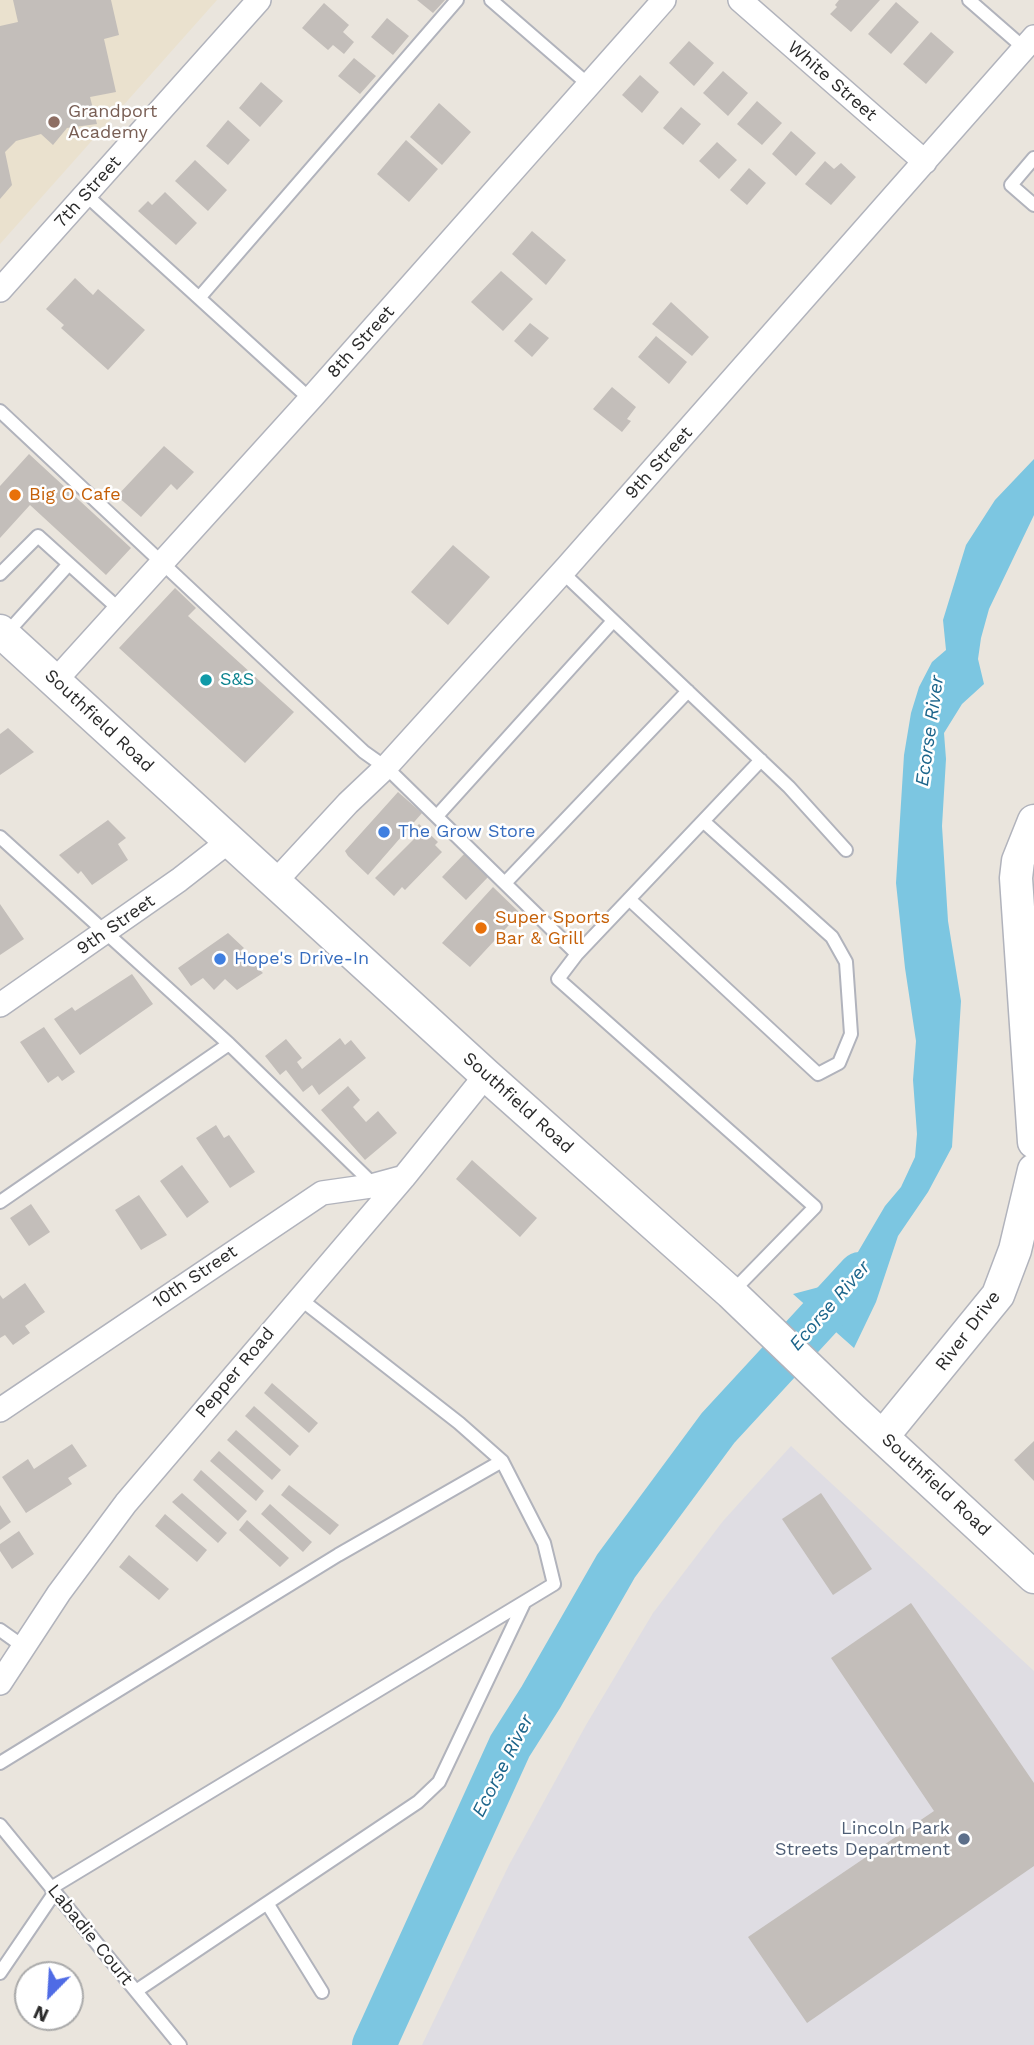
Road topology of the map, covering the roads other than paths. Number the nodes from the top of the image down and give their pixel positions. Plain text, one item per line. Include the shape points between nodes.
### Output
1 (259, 0) edge
2 (457, 0) edge
3 (491, 0) edge
4 (664, 0) edge
5 (740, 0) edge
6 (969, 0) edge
7 (1029, 42) edge
8 (589, 85) junction
9 (1034, 158) edge
10 (925, 162) junction
11 (86, 195) junction
12 (1034, 205) edge
13 (0, 289) edge
14 (199, 298) junction
15 (310, 399) junction
16 (0, 411) edge
17 (69, 564) junction
18 (162, 564) junction
19 (562, 572) junction
20 (0, 574) edge
21 (120, 610) junction
22 (613, 621) junction
23 (2, 636) edge
24 (55, 681) junction
25 (688, 691) junction
26 (761, 760) junction
27 (386, 766) junction
28 (437, 816) junction
29 (703, 821) junction
30 (1034, 821) edge
31 (0, 837) edge
32 (229, 841) junction
33 (846, 850) dead end
34 (275, 882) junction
35 (505, 883) junction
36 (629, 900) junction
37 (105, 932) junction
38 (577, 954) junction
39 (0, 1005) edge
40 (229, 1044) junction
41 (486, 1075) junction
42 (1034, 1142) edge
43 (1034, 1170) edge
44 (404, 1177) junction
45 (374, 1185) junction
46 (0, 1202) edge
47 (731, 1293) junction
48 (299, 1298) junction
49 (0, 1410) edge
50 (884, 1436) junction
51 (502, 1461) junction
52 (1034, 1577) edge
53 (525, 1602) junction
54 (0, 1630) edge
55 (24, 1647) junction
56 (0, 1683) edge
57 (0, 1763) edge
58 (0, 1825) edge
59 (53, 1890) junction
60 (267, 1903) junction
61 (0, 1973) edge
62 (136, 1991) junction
63 (323, 1992) dead end
64 (180, 2045) edge

1 - 11 street, 7th Street
2 - 14 lane
3 - 8 lane
4 - 8 street, 8th Street
5 - 10 street, White Street
6 - 7 lane
7 - 10 street, 9th Street
8 - 15 street, 8th Street
9 - 12 lane via 1011,185
10 - 19 street, 9th Street
11 - 13 street, 7th Street
11 - 14 lane
14 - 15 lane
15 - 18 street, 8th Street
16 - 18 lane
17 - 20 lane via 38,536
17 - 21 lane
17 - 23 lane
18 - 21 street, 8th Street
18 - 27 lane via 364,752
19 - 22 lane
19 - 27 street, 9th Street
21 - 24 street, 8th Street
22 - 25 lane
22 - 28 lane
23 - 24 main road, Southfield Road
24 - 32 main road, Southfield Road
25 - 26 lane
25 - 35 lane
26 - 29 lane
26 - 33 lane
27 - 28 lane
27 - 34 street, 9th Street
28 - 35 lane
29 - 36 lane
29 - 36 lane via 832,937 846,962 851,1034 839,1063 818,1073
30 - 42 main road via 1016,878
31 - 37 lane
32 - 34 main road, Southfield Road
32 - 37 street, 9th Street
34 - 41 main road, Southfield Road
35 - 38 lane
36 - 38 lane
37 - 39 street, 9th Street
37 - 40 lane
38 - 47 lane via 558,979 814,1207
40 - 45 lane
40 - 46 lane
41 - 44 street, Pepper Road
41 - 47 main road, Southfield Road
43 - 50 main road, River Drive via 1015,1250 992,1306
44 - 45 street, 10th Street
44 - 48 street, Pepper Road
45 - 49 street, 10th Street via 322,1193 297,1208
47 - 50 main road, Southfield Road
48 - 51 lane
48 - 55 street, Pepper Road via 126,1503
50 - 52 main road, Southfield Road
51 - 53 lane via 544,1543 554,1584
51 - 57 lane via 338,1555
53 - 59 lane
53 - 60 lane via 439,1782 418,1802
54 - 55 lane
55 - 56 street, Pepper Road
58 - 59 lane, Labadie Court
59 - 61 lane
59 - 62 lane, Labadie Court
60 - 62 lane
60 - 63 lane
62 - 64 lane, Labadie Court

